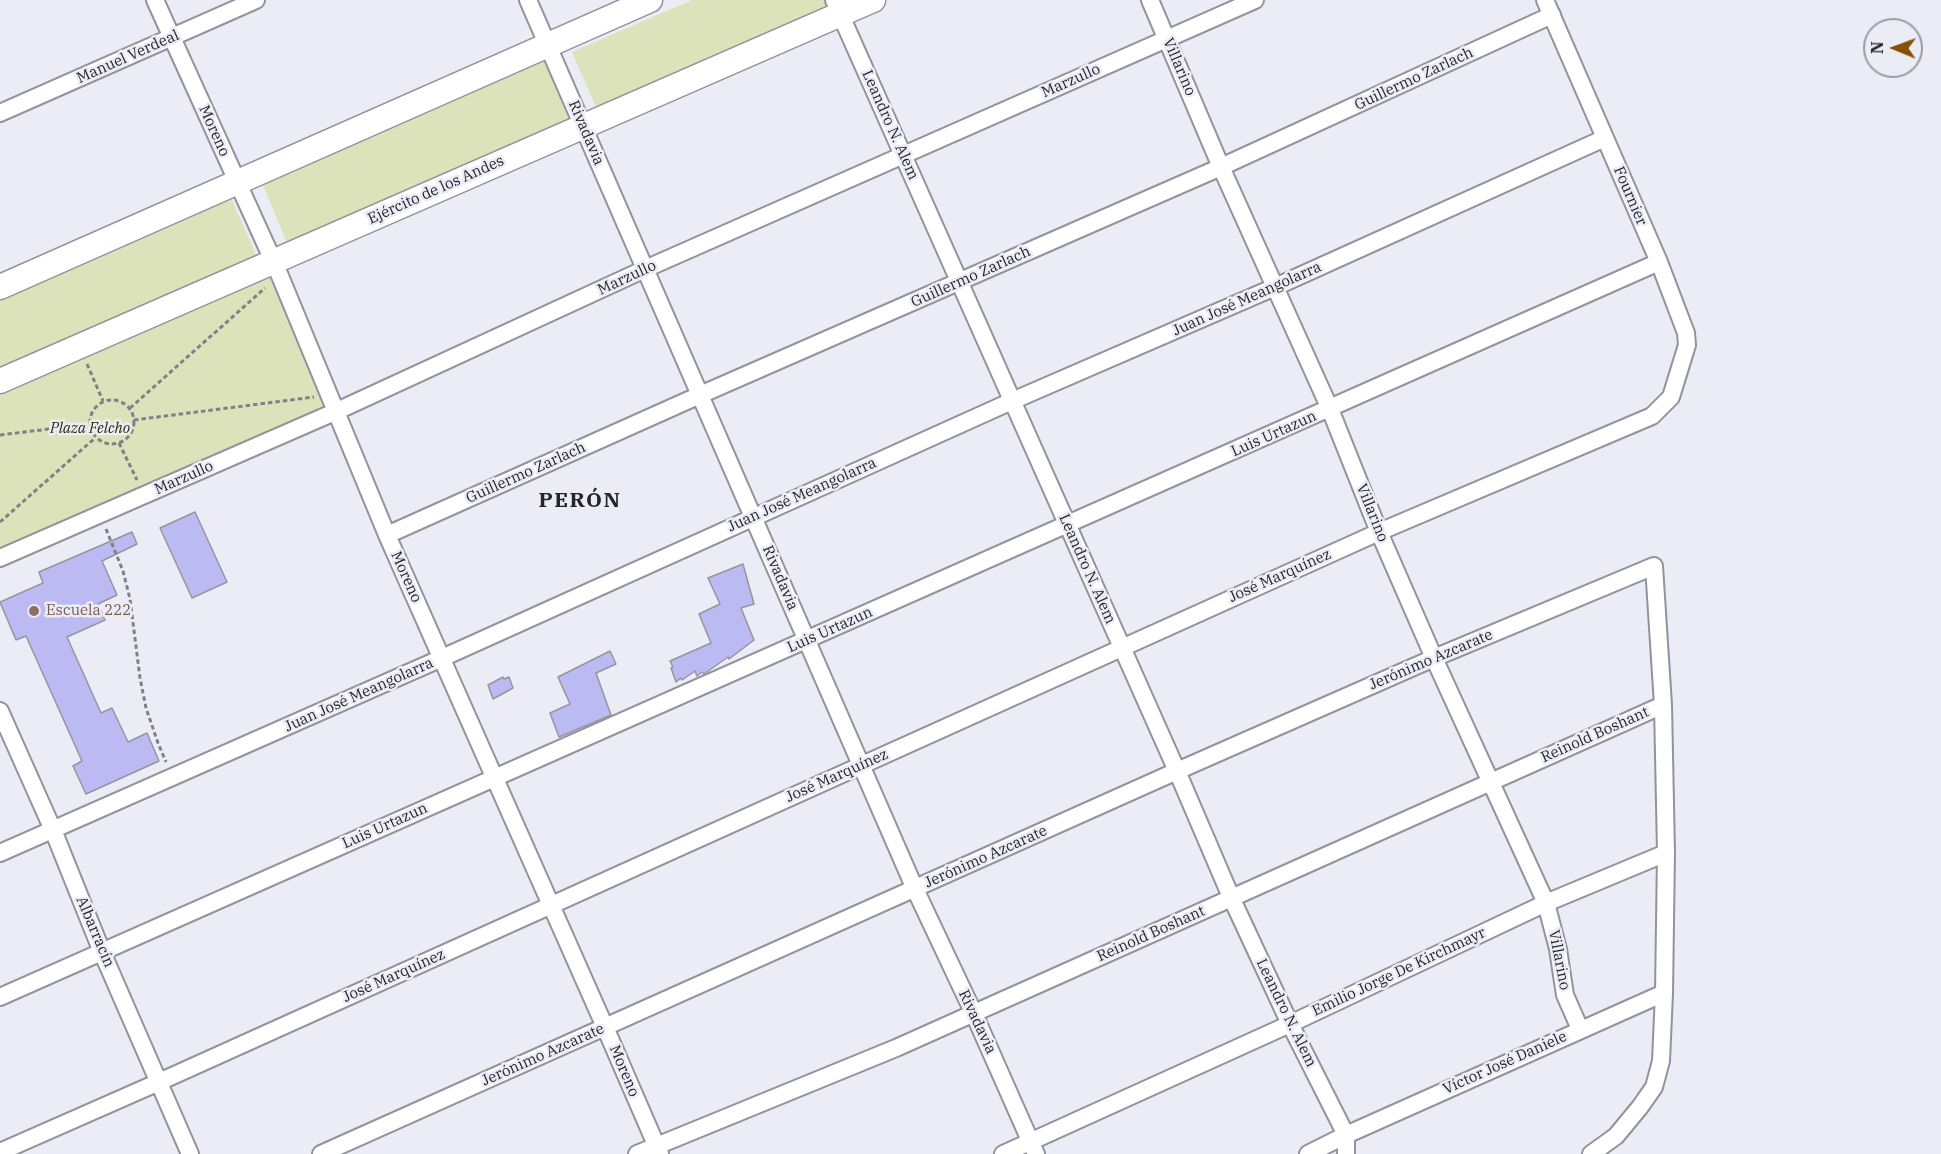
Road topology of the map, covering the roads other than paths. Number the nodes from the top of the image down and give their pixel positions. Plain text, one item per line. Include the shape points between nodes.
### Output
1 (154, 0) edge
2 (256, 0) edge
3 (528, 0) edge
4 (650, 0) edge
5 (873, 0) edge
6 (1150, 0) edge
7 (1255, 0) edge
8 (837, 7) edge
9 (1548, 8) edge
10 (172, 38) junction
11 (1167, 39) junction
12 (548, 45) junction
13 (0, 113) edge
14 (583, 125) junction
15 (1605, 138) junction
16 (903, 155) junction
17 (1221, 167) junction
18 (237, 182) junction
19 (1659, 262) junction
20 (276, 268) junction
21 (645, 269) junction
22 (960, 282) junction
23 (0, 287) edge
24 (1275, 287) junction
25 (0, 381) edge
26 (700, 395) junction
27 (1671, 397) joint
28 (1012, 401) junction
29 (1330, 409) junction
30 (337, 411) junction
31 (753, 517) junction
32 (1067, 525) junction
33 (1379, 532) junction
34 (387, 535) junction
35 (0, 558) edge
36 (807, 640) junction
37 (1122, 648) junction
38 (442, 658) junction
39 (1434, 658) junction
40 (1663, 705) junction
41 (0, 711) edge
42 (861, 765) junction
43 (1177, 771) junction
44 (495, 778) junction
45 (1490, 781) junction
46 (53, 830) junction
47 (0, 853) edge
48 (1666, 853) junction
49 (915, 889) junction
50 (1231, 897) junction
51 (1546, 903) junction
52 (552, 905) junction
53 (102, 951) junction
54 (1664, 993) junction
55 (0, 997) edge
56 (974, 1014) junction
57 (1290, 1024) junction
58 (605, 1027) junction
59 (1580, 1029) junction
60 (159, 1082) junction
61 (1346, 1135) junction
62 (1034, 1148) edge
63 (658, 1150) edge
64 (0, 1152) edge
65 (190, 1154) edge
66 (321, 1154) edge
67 (636, 1154) edge
68 (1003, 1154) edge
69 (1308, 1154) edge
70 (1346, 1154) edge
71 (1591, 1154) edge

1 - 10 street, Moreno
2 - 10 street, Manuel Verdeal
3 - 12 street, Rivadavia
4 - 12 street
5 - 8 street, Ejército de los Andes
6 - 11 street, Villarino
7 - 11 street, Marzullo
8 - 14 street, Ejército de los Andes
8 - 16 street, Leandro N. Alem
9 - 15 street, Fournier
9 - 17 street, Guillermo Zarlach
10 - 13 street, Manuel Verdeal
10 - 18 street, Moreno
11 - 16 street, Marzullo
11 - 17 street, Villarino
12 - 14 street, Rivadavia
12 - 18 street
14 - 20 street, Ejército de los Andes
14 - 21 street, Rivadavia
15 - 19 street, Fournier
15 - 24 street, Juan José Meangolarra
16 - 21 street, Marzullo
16 - 22 street, Leandro N. Alem
17 - 22 street, Guillermo Zarlach
17 - 24 street, Villarino
18 - 20 street, Moreno
18 - 23 street
19 - 27 street, Fournier via 1686,333 1687,345
19 - 29 street, Luis Urtazun
20 - 25 street, Ejército de los Andes
20 - 30 street, Moreno
21 - 26 street, Rivadavia
21 - 30 street, Marzullo
22 - 26 street, Guillermo Zarlach
22 - 28 street, Leandro N. Alem
24 - 28 street, Juan José Meangolarra
24 - 29 street, Villarino
26 - 31 street, Rivadavia
26 - 34 street, Guillermo Zarlach
27 - 33 street, José Marquínez via 1652,416
28 - 31 street, Juan José Meangolarra
28 - 32 street, Leandro N. Alem
29 - 32 street, Luis Urtazun
29 - 33 street, Villarino
30 - 34 street, Moreno
30 - 35 street, Marzullo
31 - 36 street, Rivadavia
31 - 38 street, Juan José Meangolarra
32 - 36 street, Luis Urtazun
32 - 37 street, Leandro N. Alem
33 - 37 street, José Marquínez
33 - 39 street, Villarino
34 - 38 street, Moreno
36 - 42 street, Rivadavia
36 - 44 street, Luis Urtazun
37 - 42 street, José Marquínez
37 - 43 street, Leandro N. Alem
38 - 44 street, Moreno
38 - 46 street, Juan José Meangolarra
39 - 40 street, Jerónimo Azcarate via 1654,566
39 - 43 street, Jerónimo Azcarate
39 - 45 street, Villarino
40 - 45 street, Reinold Boshant
40 - 48 street
41 - 46 street, Albarracín
42 - 49 street, Rivadavia
42 - 52 street, José Marquínez
43 - 49 street, Jerónimo Azcarate
43 - 50 street, Leandro N. Alem
44 - 52 street, Moreno
44 - 53 street, Luis Urtazun
45 - 50 street, Reinold Boshant
45 - 51 street, Villarino
46 - 47 street, Juan José Meangolarra
46 - 53 street, Albarracín
48 - 51 street, Emilio Jorge De Kirchmayr
48 - 54 street
49 - 56 street, Rivadavia
49 - 58 street, Jerónimo Azcarate
50 - 56 street, Reinold Boshant
50 - 57 street, Leandro N. Alem
51 - 57 street, Emilio Jorge De Kirchmayr
51 - 59 street, Villarino via 1565,995
52 - 58 street, Moreno
52 - 60 street, José Marquínez
53 - 55 street, Luis Urtazun
53 - 60 street, Albarracín
54 - 59 street, Víctor José Daniele
54 - 71 street via 1661,1061 1654,1087 1616,1136
56 - 62 street, Rivadavia
56 - 63 street, Reinold Boshant
57 - 61 street, Leandro N. Alem
57 - 62 street, Emilio Jorge De Kirchmayr
58 - 63 street, Moreno
58 - 66 street, Jerónimo Azcarate
59 - 61 street, Víctor José Daniele
60 - 64 street, José Marquínez
60 - 65 street, Albarracín
61 - 69 street, Víctor José Daniele
61 - 70 street
62 - 68 street, Emilio Jorge De Kirchmayr
63 - 67 street, Reinold Boshant

